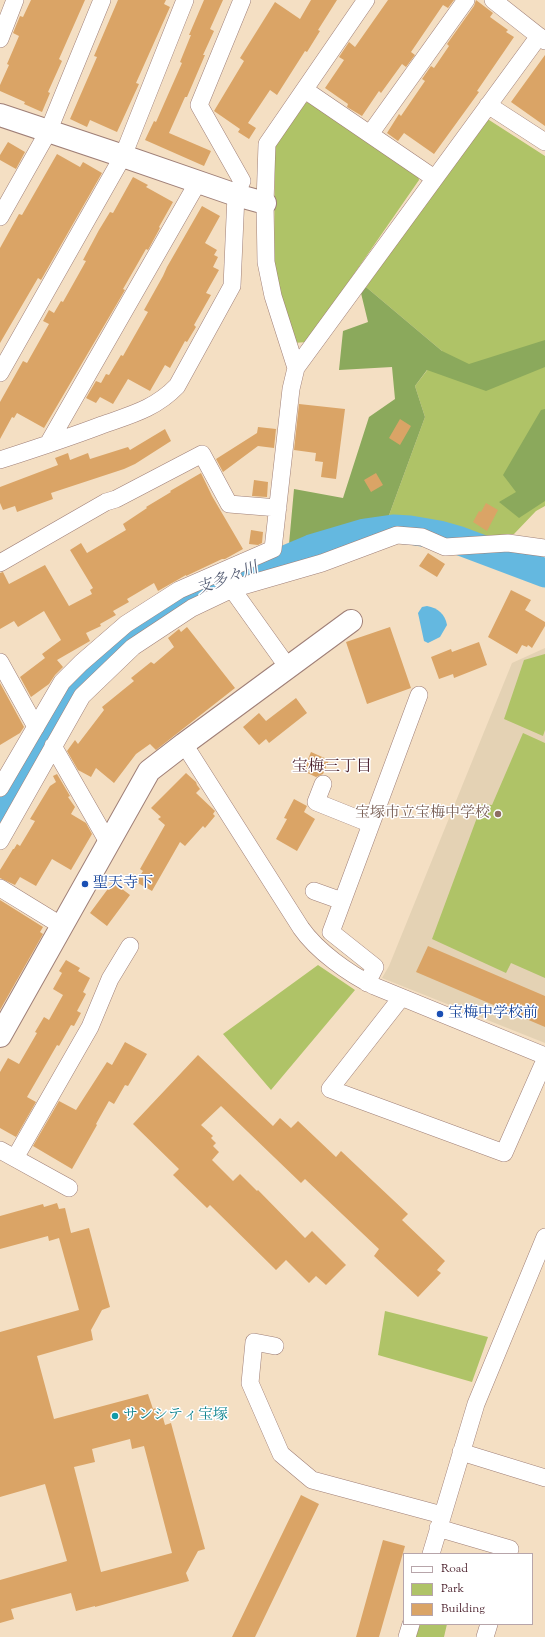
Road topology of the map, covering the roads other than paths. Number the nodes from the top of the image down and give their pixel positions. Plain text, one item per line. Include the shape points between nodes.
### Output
1 (16, 0) edge
2 (102, 0) edge
3 (185, 0) edge
4 (242, 0) edge
5 (366, 0) edge
6 (466, 0) edge
7 (493, 0) edge
8 (542, 38) edge
9 (0, 39) edge
10 (305, 90) junction
11 (488, 104) junction
12 (0, 115) edge
13 (48, 132) junction
14 (370, 134) junction
15 (545, 142) edge
16 (123, 156) junction
17 (434, 178) junction
18 (198, 182) junction
19 (236, 195) junction
20 (265, 203) junction
21 (0, 217) edge
22 (296, 368) junction
23 (0, 373) edge
24 (48, 444) junction
25 (0, 460) edge
26 (278, 508) junction
27 (545, 548) edge
28 (0, 563) edge
29 (237, 565) junction
30 (232, 588) junction
31 (351, 621) dead end
32 (0, 662) edge
33 (287, 666) junction
34 (419, 696) dead end
35 (36, 727) junction
36 (184, 744) junction
37 (53, 746) junction
38 (323, 784) dead end
39 (0, 788) edge
40 (371, 824) junction
41 (0, 841) edge
42 (108, 842) junction
43 (0, 888) edge
44 (314, 891) dead end
45 (342, 901) junction
46 (62, 926) junction
47 (130, 946) dead end
48 (367, 983) junction
49 (401, 998) junction
50 (0, 1036) edge
51 (545, 1056) edge
52 (545, 1060) edge
53 (0, 1150) edge
54 (15, 1158) junction
55 (69, 1188) dead end
56 (545, 1237) edge
57 (275, 1346) dead end
58 (461, 1452) junction
59 (545, 1478) edge
60 (440, 1522) junction
61 (430, 1553) edge
62 (508, 1553) edge
63 (411, 1625) edge
64 (489, 1625) edge
65 (407, 1637) edge
66 (485, 1637) edge

1 - 9 street
2 - 13 street
3 - 16 street
4 - 19 street via 199,105 242,181
5 - 10 street
6 - 14 street
7 - 8 street
8 - 11 street
10 - 14 street
10 - 20 street via 267,144
11 - 15 street
11 - 17 street
12 - 13 street
13 - 16 street
13 - 21 street
14 - 17 street
16 - 18 street
16 - 23 street
17 - 22 street
18 - 19 street
18 - 24 street
19 - 20 street
19 - 24 street via 232,286 177,386 165,398 146,409
20 - 22 street via 266,262 273,296
22 - 26 street
24 - 25 street
26 - 28 street via 229,504 202,454 106,502
26 - 29 street via 273,549
27 - 30 street via 508,543 445,547 422,537 397,535 322,563
29 - 30 street
29 - 35 street via 179,590 126,624 62,682
30 - 33 street
30 - 37 street via 192,608 132,647 82,696
31 - 33 street
32 - 35 street
33 - 36 street
34 - 40 street
35 - 39 street
36 - 42 street via 149,771
36 - 48 street via 304,934 347,971
37 - 41 street
37 - 42 street
38 - 40 street via 316,802
40 - 45 street
42 - 46 street
43 - 46 street
44 - 45 street
45 - 48 street via 331,932 375,967
46 - 50 street
47 - 54 street via 110,979 90,1027
48 - 49 street
49 - 51 street
49 - 52 street via 330,1089 504,1153
53 - 54 street
54 - 55 street
56 - 58 street via 476,1404
57 - 60 street via 254,1342 250,1383 281,1454 312,1480
58 - 59 street
58 - 60 street
60 - 61 street
60 - 62 street via 510,1549
63 - 65 street
64 - 66 street

